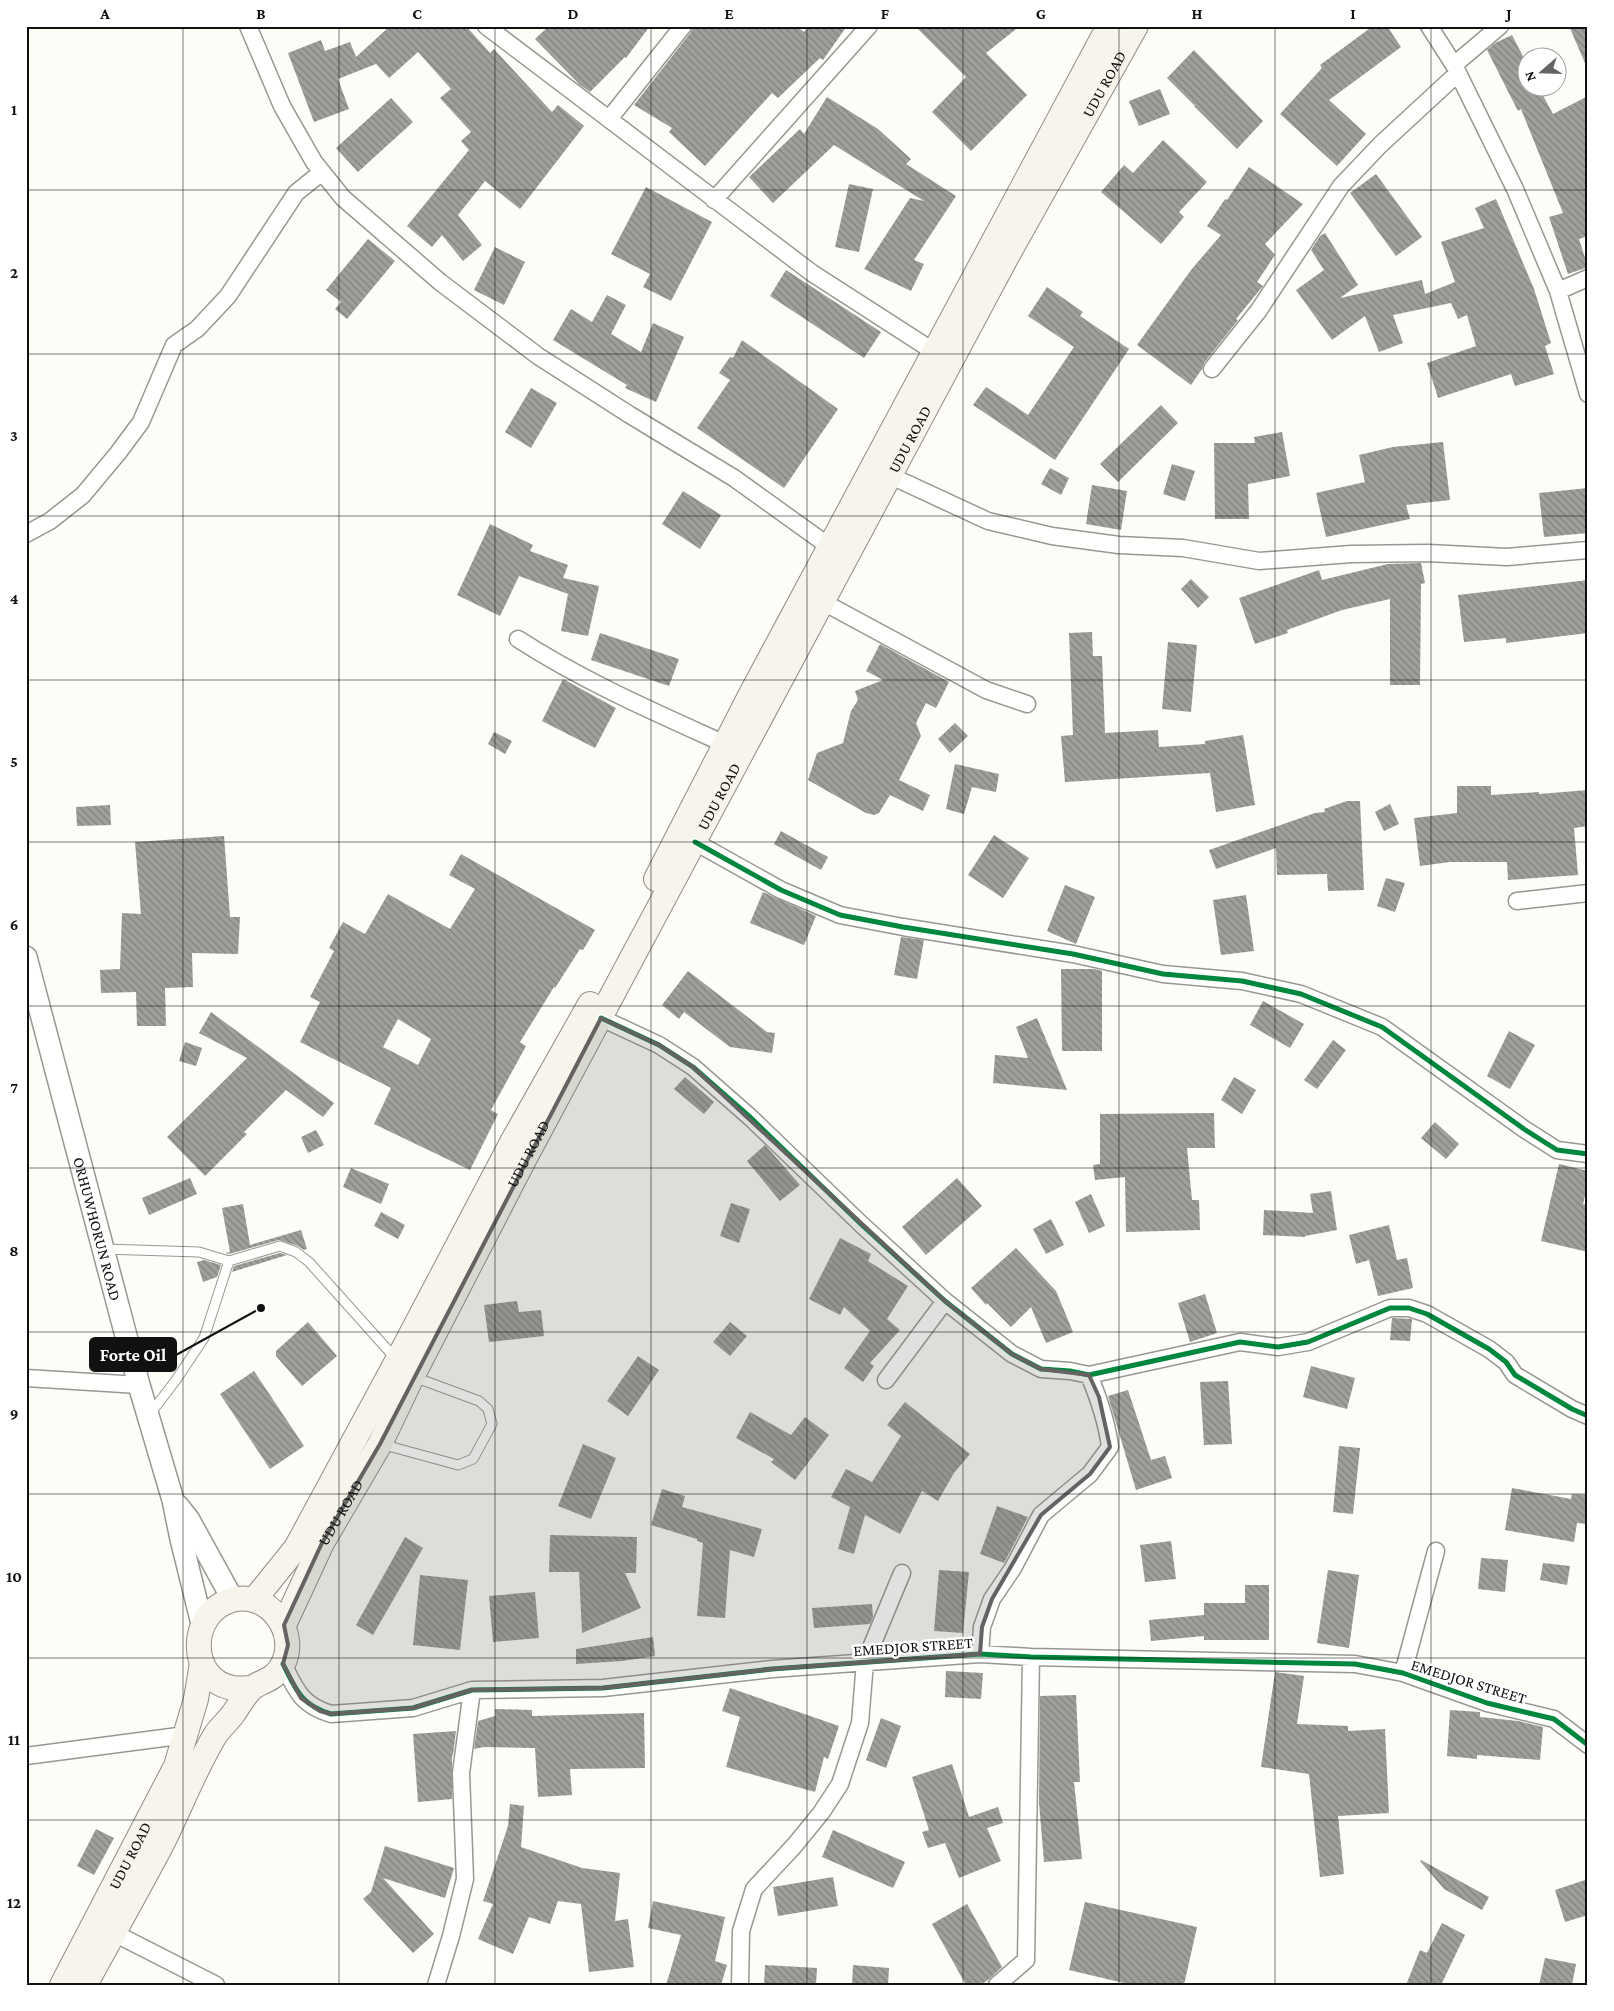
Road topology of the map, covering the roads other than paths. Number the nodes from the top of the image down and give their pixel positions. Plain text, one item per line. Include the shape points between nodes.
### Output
1 (248, 26) edge
2 (486, 26) edge
3 (683, 26) edge
4 (868, 26) edge
5 (1109, 26) edge
6 (1136, 26) edge
7 (1429, 26) edge
8 (1500, 26) edge
9 (1456, 69) junction
10 (609, 119) junction
11 (322, 172) junction
12 (714, 200) junction
13 (1588, 278) edge
14 (1558, 291) junction
15 (933, 351) junction
16 (1212, 369) dead end
17 (1588, 394) edge
18 (891, 476) junction
19 (26, 534) edge
20 (830, 547) junction
21 (1588, 550) edge
22 (823, 602) junction
23 (518, 639) dead end
24 (1027, 704) dead end
25 (725, 744) junction
26 (695, 842) junction
27 (1588, 893) edge
28 (1517, 901) dead end
29 (26, 957) edge
30 (601, 1018) junction
31 (1588, 1154) edge
32 (102, 1249) junction
33 (229, 1260) junction
34 (945, 1302) junction
35 (405, 1369) junction
36 (1089, 1375) junction
37 (26, 1378) edge
38 (886, 1380) dead end
39 (139, 1385) junction
40 (1588, 1416) edge
41 (148, 1417) junction
42 (380, 1444) junction
43 (173, 1500) junction
44 (1436, 1551) dead end
45 (902, 1573) dead end
46 (243, 1600) junction
47 (202, 1624) junction
48 (284, 1625) junction
49 (980, 1654) junction
50 (1031, 1657) junction
51 (865, 1662) junction
52 (202, 1663) junction
53 (283, 1664) junction
54 (1403, 1673) junction
55 (252, 1688) junction
56 (472, 1690) junction
57 (186, 1735) junction
58 (1588, 1745) edge
59 (26, 1756) edge
60 (114, 1932) junction
61 (62, 1985) edge
62 (85, 1985) edge
63 (216, 1985) edge
64 (436, 1985) edge
65 (740, 1985) edge
66 (996, 1985) edge

1 - 11 street via 282,106
2 - 10 street
3 - 10 street
4 - 12 street
5 - 15 main road, UDU ROAD
6 - 18 main road, UDU ROAD via 1006,258
7 - 9 street
8 - 9 street
9 - 14 street via 1515,189
9 - 16 street via 1341,186 1259,310
10 - 12 street
11 - 19 street via 296,193 228,296 197,329 174,345 141,422 118,453 83,495 50,521
11 - 20 street via 343,198 432,276 538,356 734,478
12 - 15 street via 812,273
13 - 14 street
14 - 17 street
15 - 20 main road, UDU ROAD
18 - 21 street via 988,521 1052,536 1118,545 1183,548 1259,561 1351,554 1507,557
18 - 22 main road, UDU ROAD
20 - 25 main road, UDU ROAD
22 - 24 street via 986,690
22 - 26 main road, UDU ROAD
23 - 25 street via 634,703
25 - 35 main road, UDU ROAD via 663,868 510,1144
26 - 30 main road, UDU ROAD
26 - 31 street via 781,890 840,915 1064,953 1163,974 1242,981 1301,994 1382,1027 1557,1150
27 - 28 street
29 - 32 street, ORHUWHORUN ROAD
30 - 34 street via 659,1045 693,1067
30 - 35 main road, UDU ROAD
32 - 33 lane via 199,1252
32 - 39 street, ORHUWHORUN ROAD
33 - 35 lane via 280,1246 296,1252 309,1262
33 - 41 lane via 204,1338
34 - 36 street via 1012,1354 1041,1369
34 - 38 street
35 - 42 main road, UDU ROAD
35 - 42 lane via 478,1401 488,1409 492,1424 473,1459 458,1465
35 - 46 main road, UDU ROAD via 296,1548
36 - 40 street via 1240,1342 1278,1347 1308,1342 1390,1308 1409,1308 1427,1314 1489,1349 1516,1375
36 - 49 street via 1099,1397 1110,1447 1090,1474 1041,1516 992,1599 982,1627
37 - 39 street
39 - 41 street, ORHUWHORUN ROAD
41 - 43 street, ORHUWHORUN ROAD
42 - 48 main road, UDU ROAD via 322,1544
43 - 46 street, ORHUWHORUN ROAD
43 - 47 street, ORHUWHORUN ROAD
44 - 54 street
45 - 51 street
46 - 47 main road via 215,1608
46 - 48 main road via 271,1609
47 - 52 main road via 198,1643
48 - 53 main road via 288,1645
49 - 50 street, EMEDJOR STREET
49 - 51 street, EMEDJOR STREET
50 - 54 street, EMEDJOR STREET via 1355,1664
50 - 66 street via 1026,1960
51 - 56 street, EMEDJOR STREET via 603,1688
51 - 65 street via 860,1723 840,1784 794,1846 754,1889 741,1931
52 - 55 main road via 214,1679 232,1688
52 - 57 main road, UDU ROAD
53 - 55 main road via 270,1680
53 - 56 street, EMEDJOR STREET via 301,1698 320,1711 331,1714 413,1708
54 - 58 street, EMEDJOR STREET via 1487,1703 1554,1719
55 - 60 main road, UDU ROAD via 217,1732
56 - 64 street via 461,1773 465,1879 452,1936
57 - 59 street
57 - 61 main road, UDU ROAD via 176,1766
60 - 62 main road, UDU ROAD
60 - 63 street

